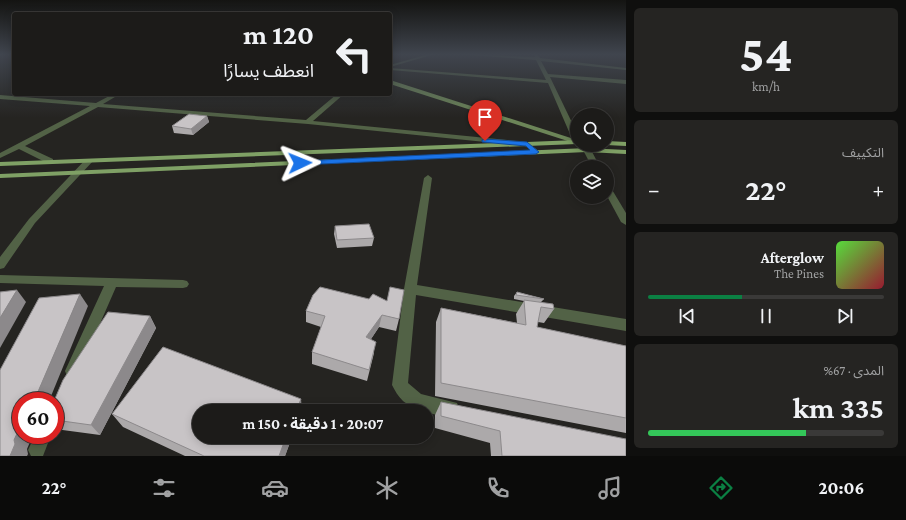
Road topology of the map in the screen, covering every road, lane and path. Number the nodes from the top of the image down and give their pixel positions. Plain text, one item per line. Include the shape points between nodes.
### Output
1 (473, 75) edge
2 (546, 75) edge
3 (549, 75) edge
4 (614, 76) dead end
5 (550, 82) junction
6 (619, 82) junction
7 (626, 82) edge
8 (392, 83) edge
9 (113, 96) edge
10 (338, 96) edge
11 (0, 97) edge
12 (94, 105) junction
13 (308, 122) junction
14 (570, 126) edge
15 (570, 140) edge
16 (570, 142) edge
17 (527, 144) junction
18 (614, 144) edge
19 (626, 144) edge
20 (19, 146) junction
21 (390, 149) junction
22 (570, 149) edge
23 (614, 151) edge
24 (536, 152) junction
25 (626, 152) edge
26 (0, 156) edge
27 (394, 159) junction
28 (50, 161) junction
29 (89, 161) junction
30 (0, 164) edge
31 (79, 172) junction
32 (0, 176) edge
33 (428, 178) dead end
34 (614, 198) edge
35 (623, 212) edge
36 (626, 222) edge
37 (0, 265) edge
38 (0, 278) edge
39 (112, 282) junction
40 (183, 284) dead end
41 (410, 289) junction
42 (626, 325) edge
43 (68, 381) edge
44 (464, 412) edge

1 - 5 street
2 - 5 street
3 - 6 street
4 - 6 street
5 - 14 street
6 - 7 street
8 - 15 main road
9 - 12 street
10 - 13 street
11 - 12 street
12 - 13 street
12 - 20 street
13 - 17 street
16 - 17 main road
17 - 21 main road
17 - 24 street
18 - 19 main road
20 - 26 street
20 - 28 street
21 - 27 main road
21 - 29 main road
22 - 24 main road
23 - 25 main road
24 - 27 main road
27 - 31 main road
28 - 29 main road
28 - 30 main road
29 - 31 street
31 - 32 main road
31 - 37 street via 32,221
33 - 41 street
34 - 35 street
35 - 36 street
38 - 39 street
39 - 40 street
39 - 43 street
41 - 42 street
41 - 44 street via 400,385 404,392 414,399

